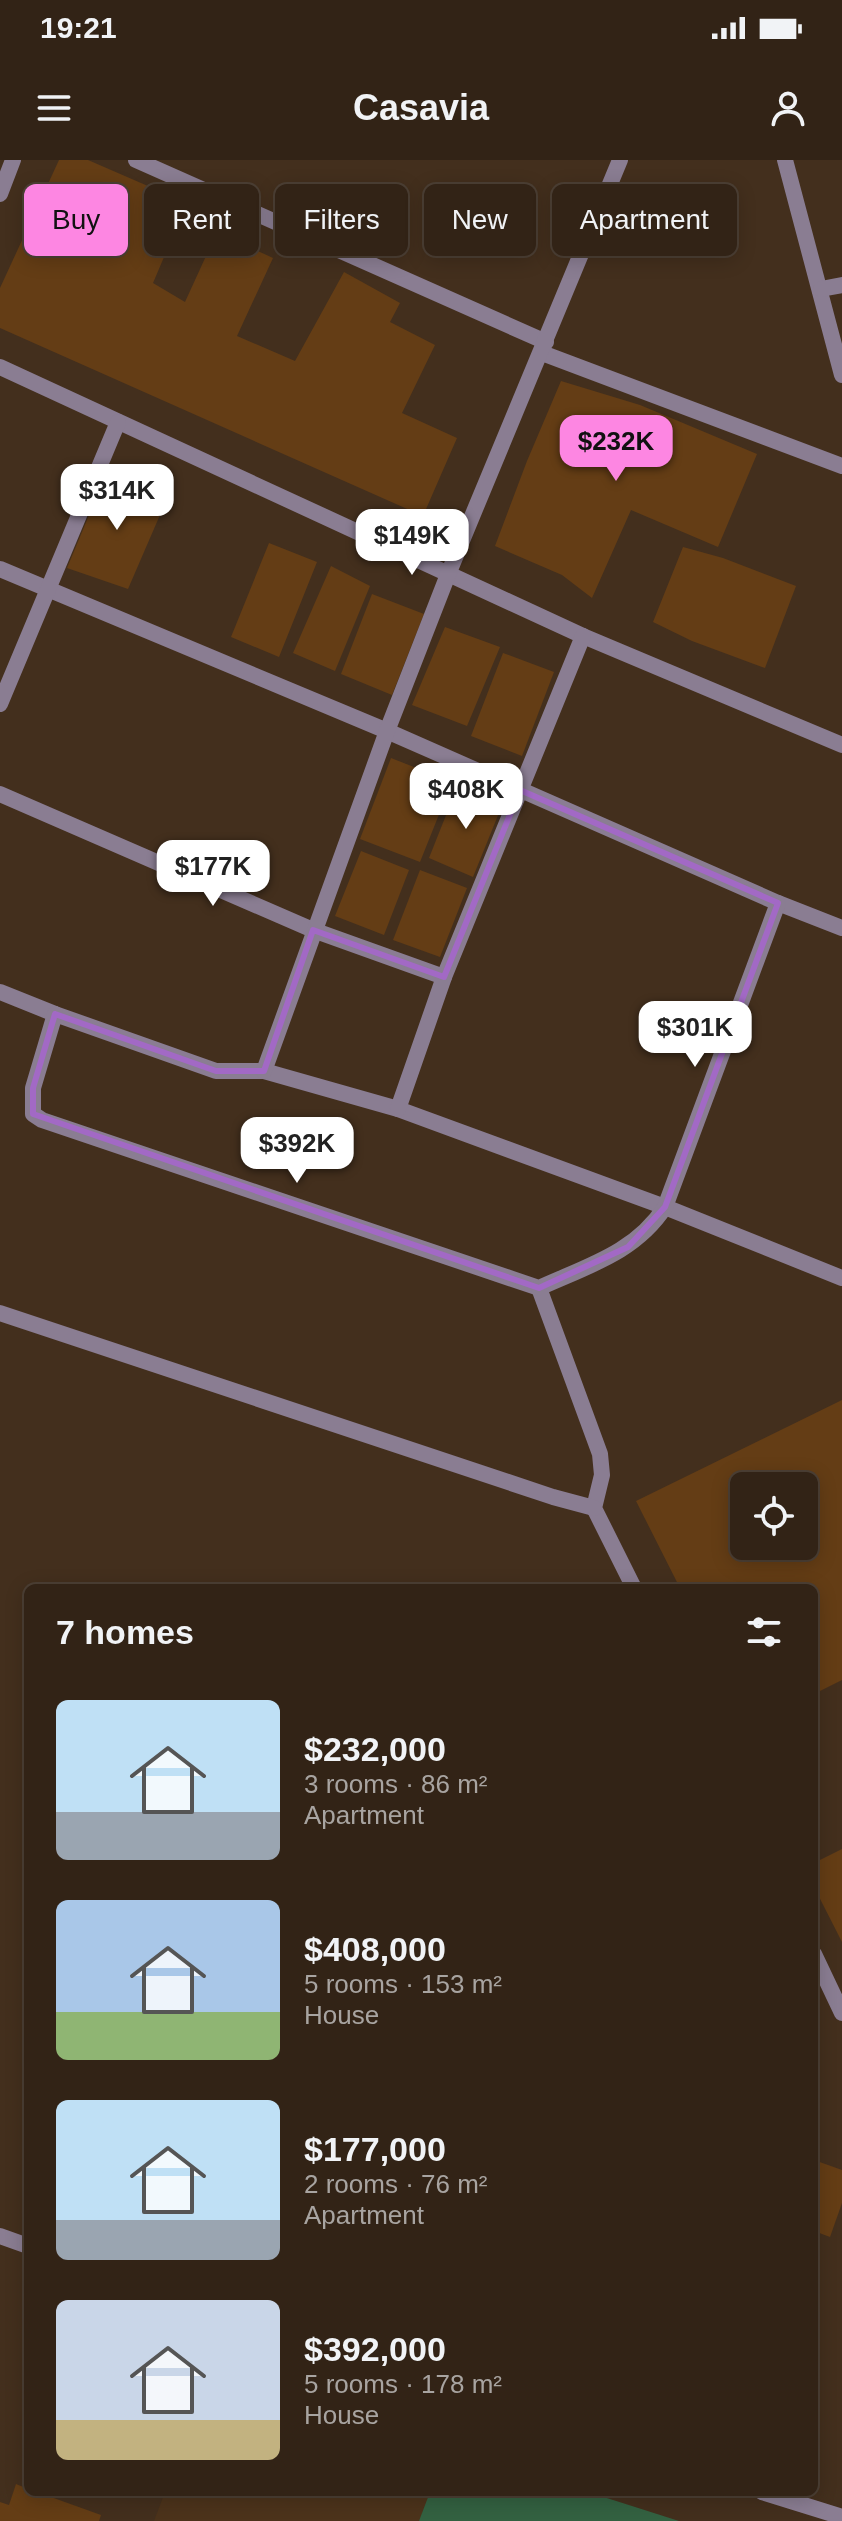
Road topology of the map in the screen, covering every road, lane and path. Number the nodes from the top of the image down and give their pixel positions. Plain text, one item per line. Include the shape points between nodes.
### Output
1 (13, 160) edge
2 (136, 160) edge
3 (620, 160) edge
4 (785, 160) edge
5 (0, 194) edge
6 (842, 285) edge
7 (821, 289) junction
8 (544, 348) junction
9 (0, 367) edge
10 (842, 375) edge
11 (118, 422) junction
12 (842, 466) edge
13 (0, 569) edge
14 (449, 572) junction
15 (48, 588) junction
16 (583, 636) junction
17 (0, 704) edge
18 (387, 731) junction
19 (842, 745) edge
20 (520, 790) junction
21 (0, 794) edge
22 (778, 903) junction
23 (842, 928) edge
24 (313, 930) junction
25 (444, 977) junction
26 (0, 992) edge
27 (55, 1014) junction
28 (264, 1071) junction
29 (398, 1109) junction
30 (665, 1207) junction
31 (842, 1278) edge
32 (539, 1288) junction
33 (0, 1313) edge
34 (594, 1508) junction
35 (632, 1584) edge
36 (818, 1960) edge
37 (838, 1992) edge
38 (842, 2013) edge
39 (0, 2236) edge
40 (24, 2245) edge
41 (775, 2496) edge
42 (842, 2517) edge

1 - 5 street
2 - 8 street
3 - 8 street
4 - 7 street
6 - 7 street
7 - 10 street
8 - 12 street
8 - 14 street
9 - 11 street
11 - 14 street
11 - 15 street
13 - 15 street
14 - 16 street
14 - 18 street
15 - 17 street
15 - 18 street
16 - 19 street
16 - 20 street
18 - 20 street
18 - 24 street
20 - 22 street
20 - 25 street
21 - 24 street
22 - 23 street
22 - 30 street
24 - 25 street
24 - 28 street
25 - 29 street
26 - 27 street
27 - 28 street via 216,1071
27 - 32 street via 33,1088 33,1114 42,1120
28 - 29 street
29 - 30 street
30 - 31 street
30 - 32 street via 628,1247
32 - 34 street via 600,1454 602,1475
33 - 34 street
34 - 35 street
36 - 37 street
37 - 38 street
39 - 40 street
41 - 42 street

